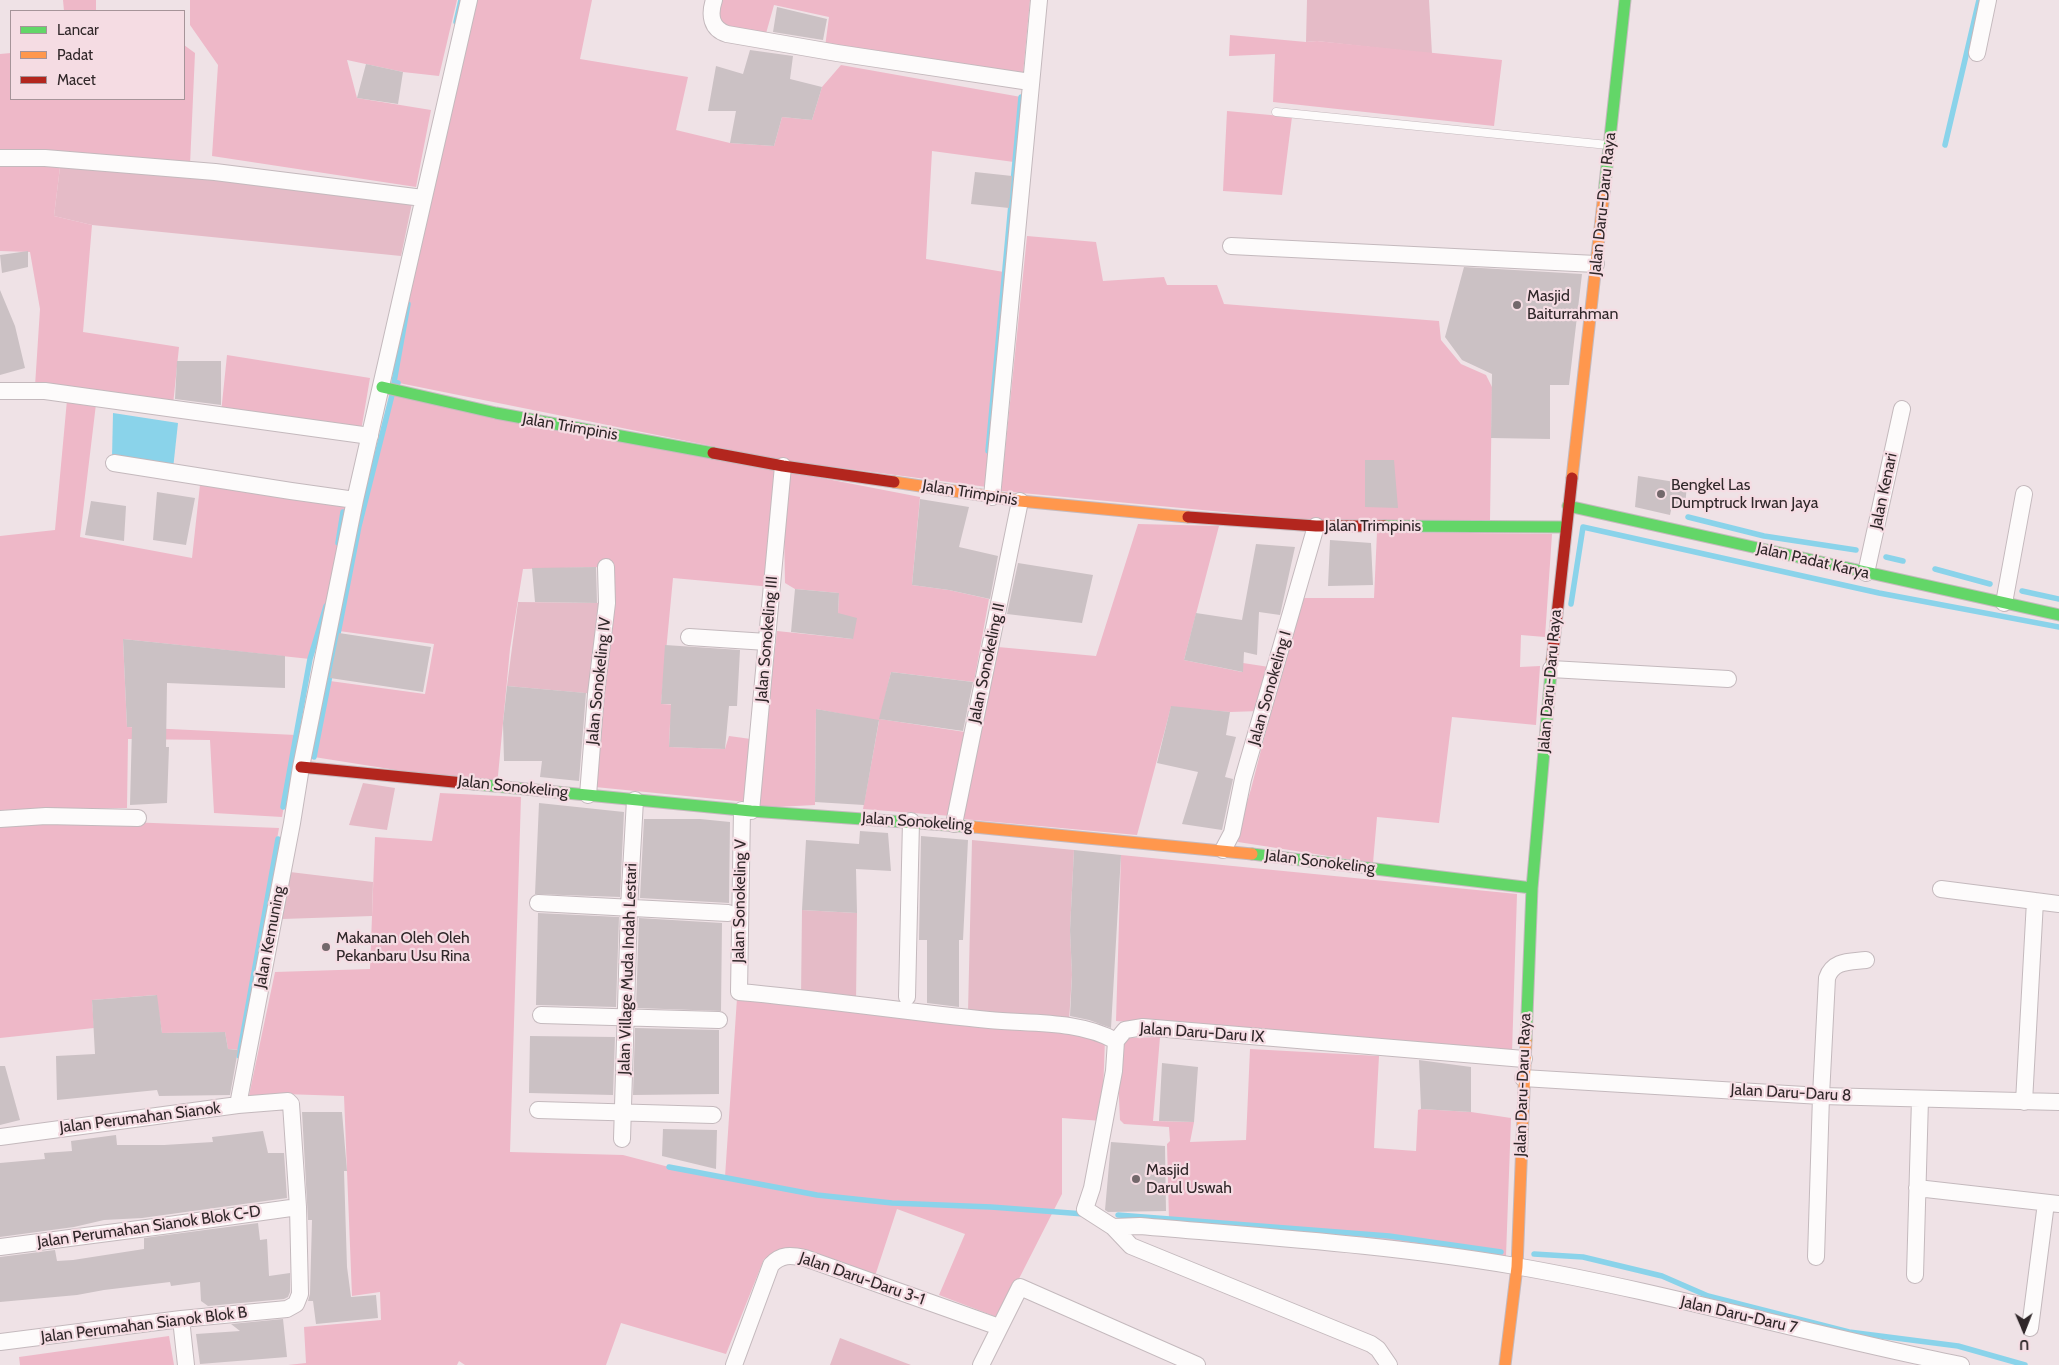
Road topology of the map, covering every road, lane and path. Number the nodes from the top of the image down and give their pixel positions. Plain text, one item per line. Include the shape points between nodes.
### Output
1 (469, 0) edge
2 (1039, 0) edge
3 (1625, 0) edge
4 (1988, 0) edge
5 (708, 2) edge
6 (1977, 53) dead end
7 (1030, 82) junction
8 (1276, 112) dead end
9 (1610, 146) junction
10 (0, 158) edge
11 (423, 198) junction
12 (1231, 246) dead end
13 (1596, 264) junction
14 (382, 386) junction
15 (0, 391) edge
16 (1902, 409) dead end
17 (370, 436) junction
18 (114, 463) dead end
19 (783, 466) junction
20 (2024, 494) dead end
21 (992, 497) junction
22 (355, 500) junction
23 (1020, 501) junction
24 (1568, 506) junction
25 (1316, 526) junction
26 (1566, 526) junction
27 (606, 567) dead end
28 (1866, 573) junction
29 (2004, 603) junction
30 (2059, 616) edge
31 (689, 637) dead end
32 (766, 642) junction
33 (1551, 669) junction
34 (1728, 679) dead end
35 (301, 767) junction
36 (588, 795) junction
37 (635, 800) junction
38 (746, 810) junction
39 (138, 818) dead end
40 (0, 819) edge
41 (911, 820) junction
42 (954, 824) junction
43 (1223, 850) junction
44 (1532, 888) junction
45 (1942, 889) dead end
46 (2034, 901) junction
47 (538, 903) dead end
48 (2059, 904) edge
49 (629, 908) junction
50 (728, 913) dead end
51 (1866, 960) dead end
52 (739, 992) joint
53 (907, 997) dead end
54 (541, 1015) dead end
55 (626, 1017) junction
56 (719, 1020) dead end
57 (1116, 1041) junction
58 (1524, 1059) junction
59 (1523, 1078) junction
60 (1821, 1096) junction
61 (1920, 1099) junction
62 (2024, 1102) junction
63 (2059, 1102) edge
64 (238, 1105) junction
65 (538, 1110) dead end
66 (623, 1112) junction
67 (712, 1115) dead end
68 (0, 1137) edge
69 (622, 1139) dead end
70 (1917, 1188) junction
71 (2052, 1204) edge
72 (298, 1207) junction
73 (1113, 1226) junction
74 (0, 1247) edge
75 (1816, 1257) dead end
76 (1517, 1267) junction
77 (1915, 1275) dead end
78 (181, 1319) junction
79 (999, 1327) junction
80 (2030, 1328) dead end
81 (0, 1342) edge
82 (186, 1365) edge
83 (734, 1365) edge
84 (981, 1365) edge
85 (1197, 1365) edge
86 (1389, 1365) edge
87 (1505, 1365) edge
88 (1960, 1365) edge

1 - 11 street, Jalan Kemuning
2 - 7 street
3 - 9 street, Jalan Daru-Daru Raya
4 - 6 street
5 - 7 street via 713,23 719,32 727,34 837,54
7 - 21 street
8 - 9 lane
9 - 13 street, Jalan Daru-Daru Raya
10 - 11 street via 45,158 215,172
11 - 14 street, Jalan Kemuning
12 - 13 street
13 - 24 street, Jalan Daru-Daru Raya
14 - 17 street, Jalan Kemuning
14 - 19 street, Jalan Trimpinis via 496,413
15 - 17 street via 45,392
16 - 28 street, Jalan Kenari
17 - 22 street, Jalan Kemuning
18 - 22 street
19 - 21 street, Jalan Trimpinis
19 - 32 street, Jalan Sonokeling III
20 - 29 street
21 - 23 street, Jalan Trimpinis
22 - 35 street, Jalan Kemuning
23 - 25 street, Jalan Trimpinis via 1141,514
23 - 42 street, Jalan Sonokeling II
24 - 26 street, Jalan Daru-Daru Raya
24 - 28 street, Jalan Padat Karya
25 - 26 street, Jalan Trimpinis
25 - 43 street, Jalan Sonokeling I via 1243,779 1232,833
26 - 33 street, Jalan Daru-Daru Raya
27 - 36 street, Jalan Sonokeling IV via 607,603
28 - 29 street, Jalan Padat Karya
29 - 30 street, Jalan Padat Karya
31 - 32 street
32 - 38 street, Jalan Sonokeling III
33 - 34 street
33 - 44 street, Jalan Daru-Daru Raya
35 - 36 street, Jalan Sonokeling
35 - 64 street, Jalan Kemuning
36 - 37 street, Jalan Sonokeling
37 - 38 street, Jalan Sonokeling
37 - 49 street, Jalan Village Muda Indah Lestari
38 - 41 street, Jalan Sonokeling
38 - 52 street, Jalan Sonokeling V
39 - 40 street via 46,816
41 - 42 street, Jalan Sonokeling
41 - 53 street
42 - 43 street, Jalan Sonokeling
43 - 44 street, Jalan Sonokeling
44 - 58 street, Jalan Daru-Daru Raya
45 - 46 street
46 - 48 street
46 - 62 street
47 - 49 street
49 - 50 street
49 - 55 street, Jalan Village Muda Indah Lestari
51 - 60 street via 1842,963 1829,971
52 - 57 street, Jalan Daru-Daru IX via 1057,1025 1088,1030
54 - 55 street
55 - 56 street
55 - 66 street, Jalan Village Muda Indah Lestari
57 - 58 street, Jalan Daru-Daru IX via 1125,1030 1143,1027
57 - 73 street via 1114,1071 1092,1188 1085,1209
58 - 59 street, Jalan Daru-Daru Raya
59 - 60 street, Jalan Daru-Daru 8
59 - 76 street, Jalan Daru-Daru Raya
60 - 61 street, Jalan Daru-Daru 8
60 - 75 street
61 - 62 street, Jalan Daru-Daru 8
61 - 70 street
62 - 63 street, Jalan Daru-Daru 8
64 - 68 street, Jalan Perumahan Sianok
64 - 72 street, Jalan Perumahan Sianok via 281,1101 291,1104
65 - 66 street
66 - 67 street
66 - 69 street, Jalan Village Muda Indah Lestari
70 - 71 street
70 - 77 street
71 - 80 street
72 - 74 street, Jalan Perumahan Sianok Blok C-D
72 - 78 street, Jalan Perumahan Sianok Blok B via 300,1294 296,1304 287,1309
73 - 76 street, Jalan Daru-Daru 7 via 1409,1250
73 - 86 street via 1131,1246 1371,1344
76 - 87 street, Jalan Daru-Daru Raya
76 - 88 street, Jalan Daru-Daru 7 via 1689,1302
78 - 81 street, Jalan Perumahan Sianok Blok B
78 - 82 street
79 - 83 street, Jalan Daru-Daru 3-1 via 805,1258 785,1256 771,1265
79 - 84 street
79 - 85 street via 1020,1287

